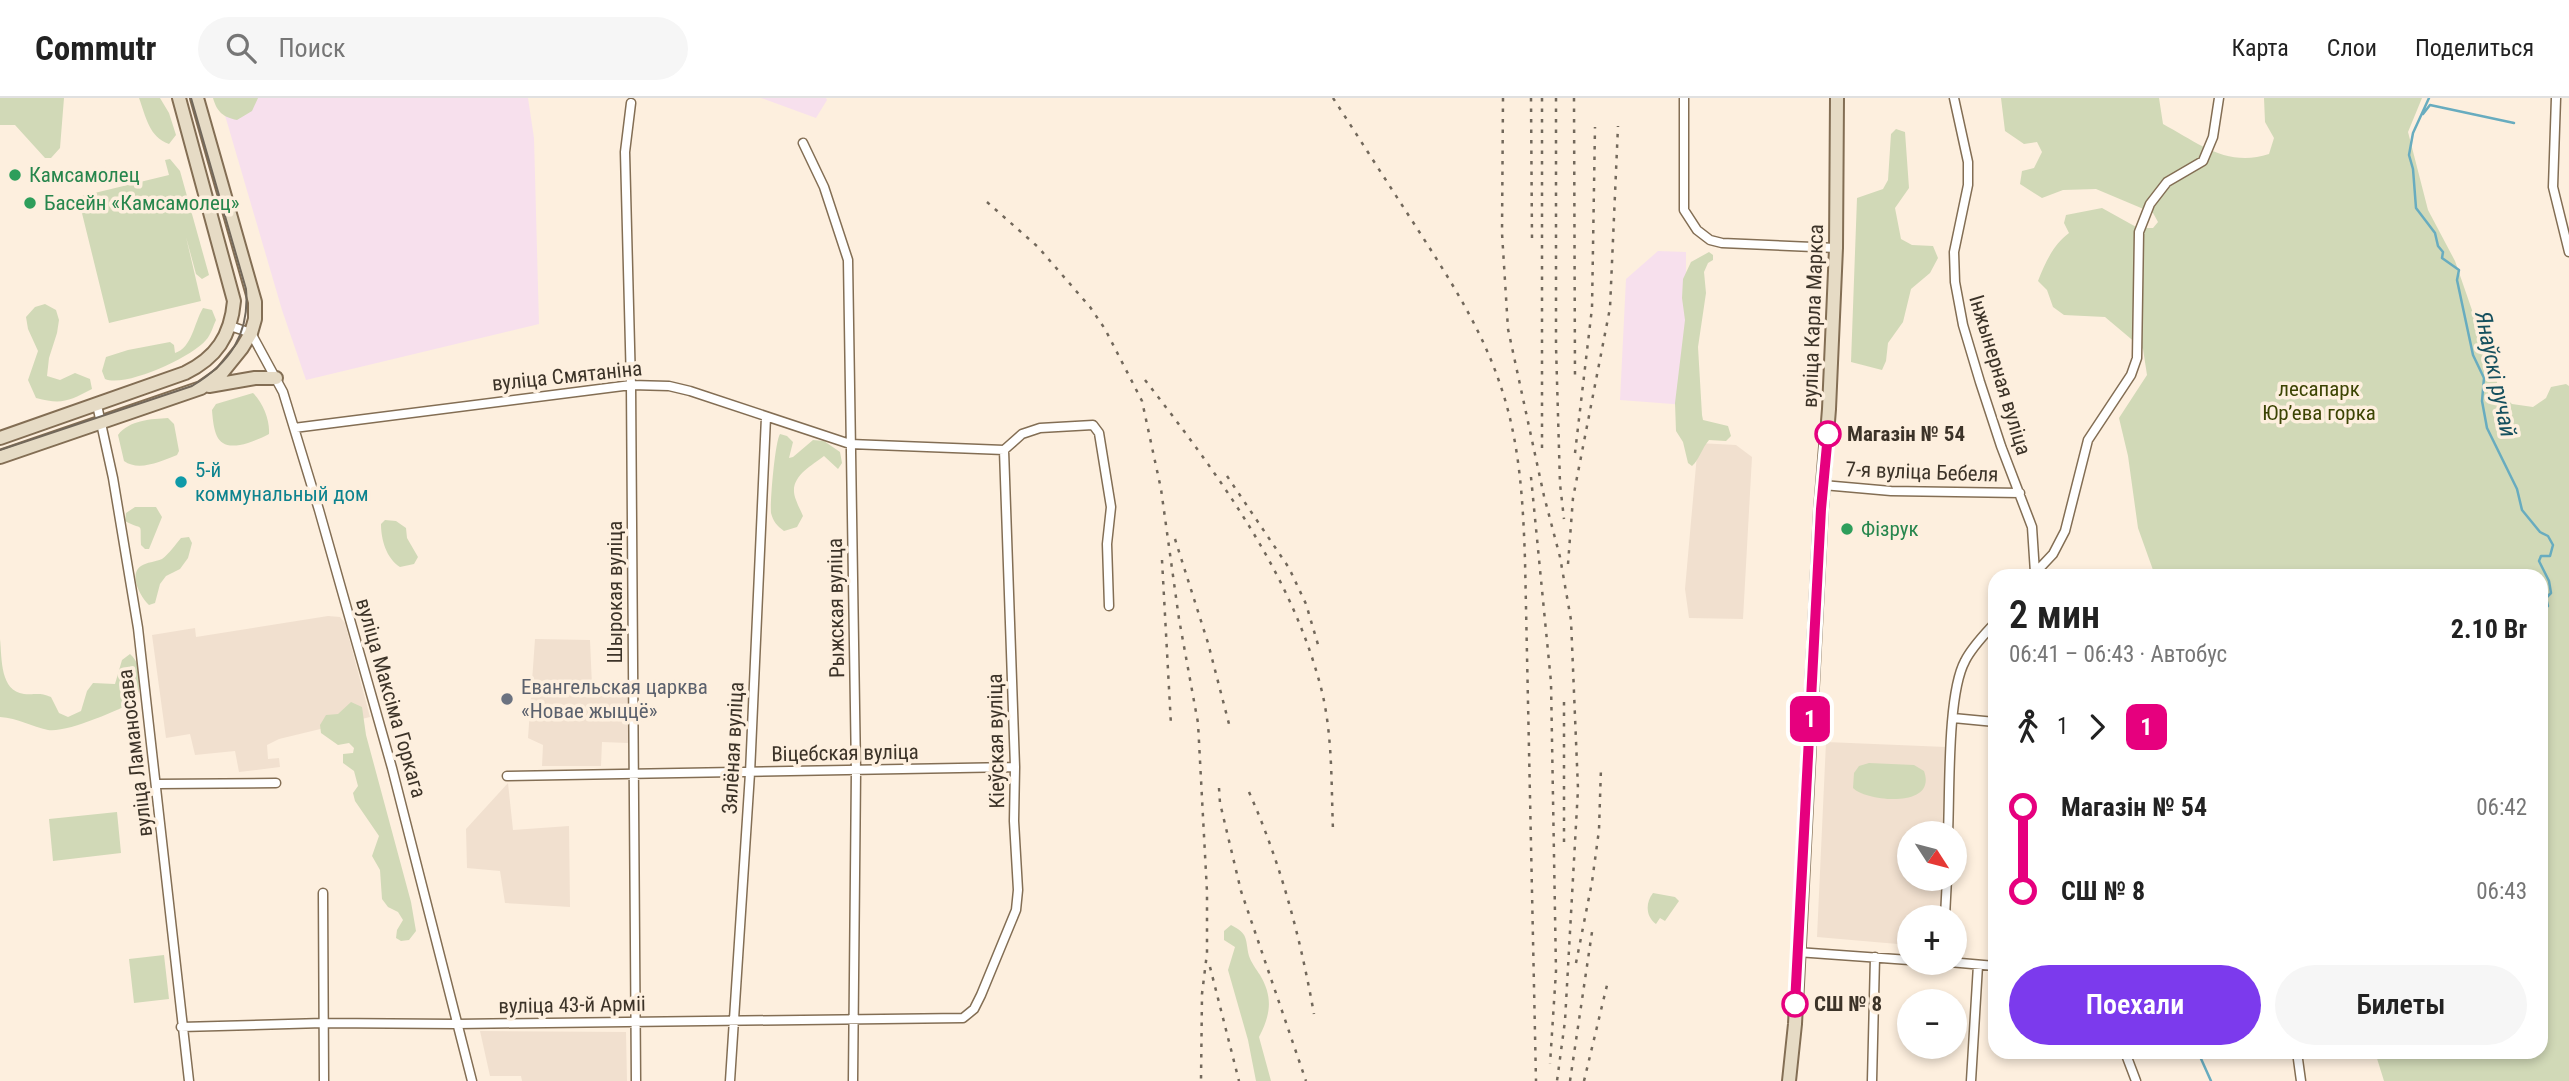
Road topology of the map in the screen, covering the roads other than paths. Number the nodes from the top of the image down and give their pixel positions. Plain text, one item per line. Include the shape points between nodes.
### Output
1 (179, 98) edge
2 (197, 98) edge
3 (1684, 98) edge
4 (1838, 98) edge
5 (1954, 98) edge
6 (2219, 98) edge
7 (2556, 98) edge
8 (631, 103) dead end
9 (803, 143) dead end
10 (1836, 248) junction
11 (2569, 252) edge
12 (234, 301) junction
13 (230, 326) junction
14 (251, 333) junction
15 (276, 378) junction
16 (631, 384) junction
17 (201, 388) junction
18 (97, 405) junction
19 (766, 417) junction
20 (101, 423) junction
21 (294, 428) junction
22 (0, 438) edge
23 (850, 444) junction
24 (1004, 450) junction
25 (0, 457) edge
26 (1823, 485) junction
27 (2020, 493) junction
28 (2036, 569) edge
29 (2040, 569) edge
30 (1109, 606) dead end
31 (1988, 632) edge
32 (1953, 718) junction
33 (1988, 721) edge
34 (1016, 766) junction
35 (856, 771) junction
36 (750, 773) junction
37 (632, 774) junction
38 (507, 776) dead end
39 (276, 783) dead end
40 (156, 784) junction
41 (1949, 821) edge
42 (323, 893) dead end
43 (1797, 952) junction
44 (1875, 957) junction
45 (1897, 959) edge
46 (1967, 964) edge
47 (1978, 965) junction
48 (1988, 966) edge
49 (854, 1018) junction
50 (963, 1018) joint
51 (734, 1020) junction
52 (634, 1021) junction
53 (323, 1023) junction
54 (457, 1024) junction
55 (181, 1027) junction
56 (2128, 1059) edge
57 (2298, 1059) edge
58 (189, 1081) edge
59 (324, 1081) edge
60 (472, 1081) edge
61 (635, 1081) edge
62 (730, 1081) edge
63 (853, 1081) edge
64 (1789, 1081) edge
65 (1872, 1081) edge
66 (1971, 1081) edge
67 (2136, 1081) edge
68 (2301, 1081) edge

1 - 12 main road, вуліца Максіма Горкага
2 - 14 main road via 255,302
3 - 10 street via 1684,210 1696,230 1722,243
4 - 10 main road, вуліца Карла Маркса
5 - 27 street, Інжынерная вуліца via 1968,162 1968,185 1954,252 1955,282 1980,382
6 - 29 street via 2213,137 2203,160 2167,182 2150,204 2139,232 2137,358 2131,375 2088,440 2065,531
7 - 11 street via 2553,187
8 - 16 street, Шырокая вуліца via 625,152
9 - 23 street, Рыжская вуліца via 824,187 848,260
10 - 26 main road, вуліца Карла Маркса
12 - 13 main road, вуліца Максіма Горкага
12 - 14 main road, вуліца Максіма Горкага
13 - 14 street
13 - 18 main road via 225,341 202,365
14 - 15 street, вуліца Максіма Горкага
14 - 17 main road via 232,361
15 - 17 main road
15 - 21 street, вуліца Максіма Горкага
16 - 19 street, вуліца Смятаніна via 669,386
16 - 21 street, вуліца Смятаніна
16 - 37 street, Шырокая вуліца
17 - 20 main road
18 - 20 street, вуліца Ламаносава
18 - 22 main road
19 - 23 street, вуліца Смятаніна
19 - 36 street, Зялёная вуліца
20 - 25 main road
20 - 40 street, вуліца Ламаносава via 132,591
21 - 54 street, вуліца Максіма Горкага via 381,724
23 - 24 street, вуліца Смятаніна
23 - 35 street, Рыжская вуліца
24 - 30 street via 1022,434 1040,428 1093,425 1099,433 1111,507
24 - 34 street, Кіеўская вуліца
26 - 27 street, 7-я вуліца Бебеля
26 - 43 main road, вуліца Карла Маркса
27 - 28 street, Інжынерная вуліца via 2032,527
31 - 32 street via 1964,661
32 - 33 street
32 - 41 street
34 - 35 street, Віцебская вуліца
34 - 50 street, Кіеўская вуліца via 1016,910 981,995
35 - 36 street, Віцебская вуліца
35 - 49 street, Рыжская вуліца
36 - 37 street, Віцебская вуліца
36 - 51 street, Зялёная вуліца
37 - 38 street, Віцебская вуліца
37 - 52 street, Шырокая вуліца
39 - 40 street
40 - 55 street, вуліца Ламаносава
42 - 53 street
43 - 44 street
43 - 64 main road, вуліца Карла Маркса
44 - 45 street
44 - 65 street
46 - 47 street
47 - 48 street
47 - 66 street
49 - 50 street, вуліца 43-й Арміі
49 - 51 street, вуліца 43-й Арміі
49 - 63 street, Рыжская вуліца
51 - 52 street, вуліца 43-й Арміі
51 - 62 street, Зялёная вуліца
52 - 54 street, вуліца 43-й Арміі
52 - 61 street, Шырокая вуліца
53 - 54 street, вуліца 43-й Арміі
53 - 55 street, вуліца 43-й Арміі
53 - 59 street
54 - 60 street, вуліца Максіма Горкага
55 - 58 street, вуліца Ламаносава
56 - 67 street
57 - 68 street

